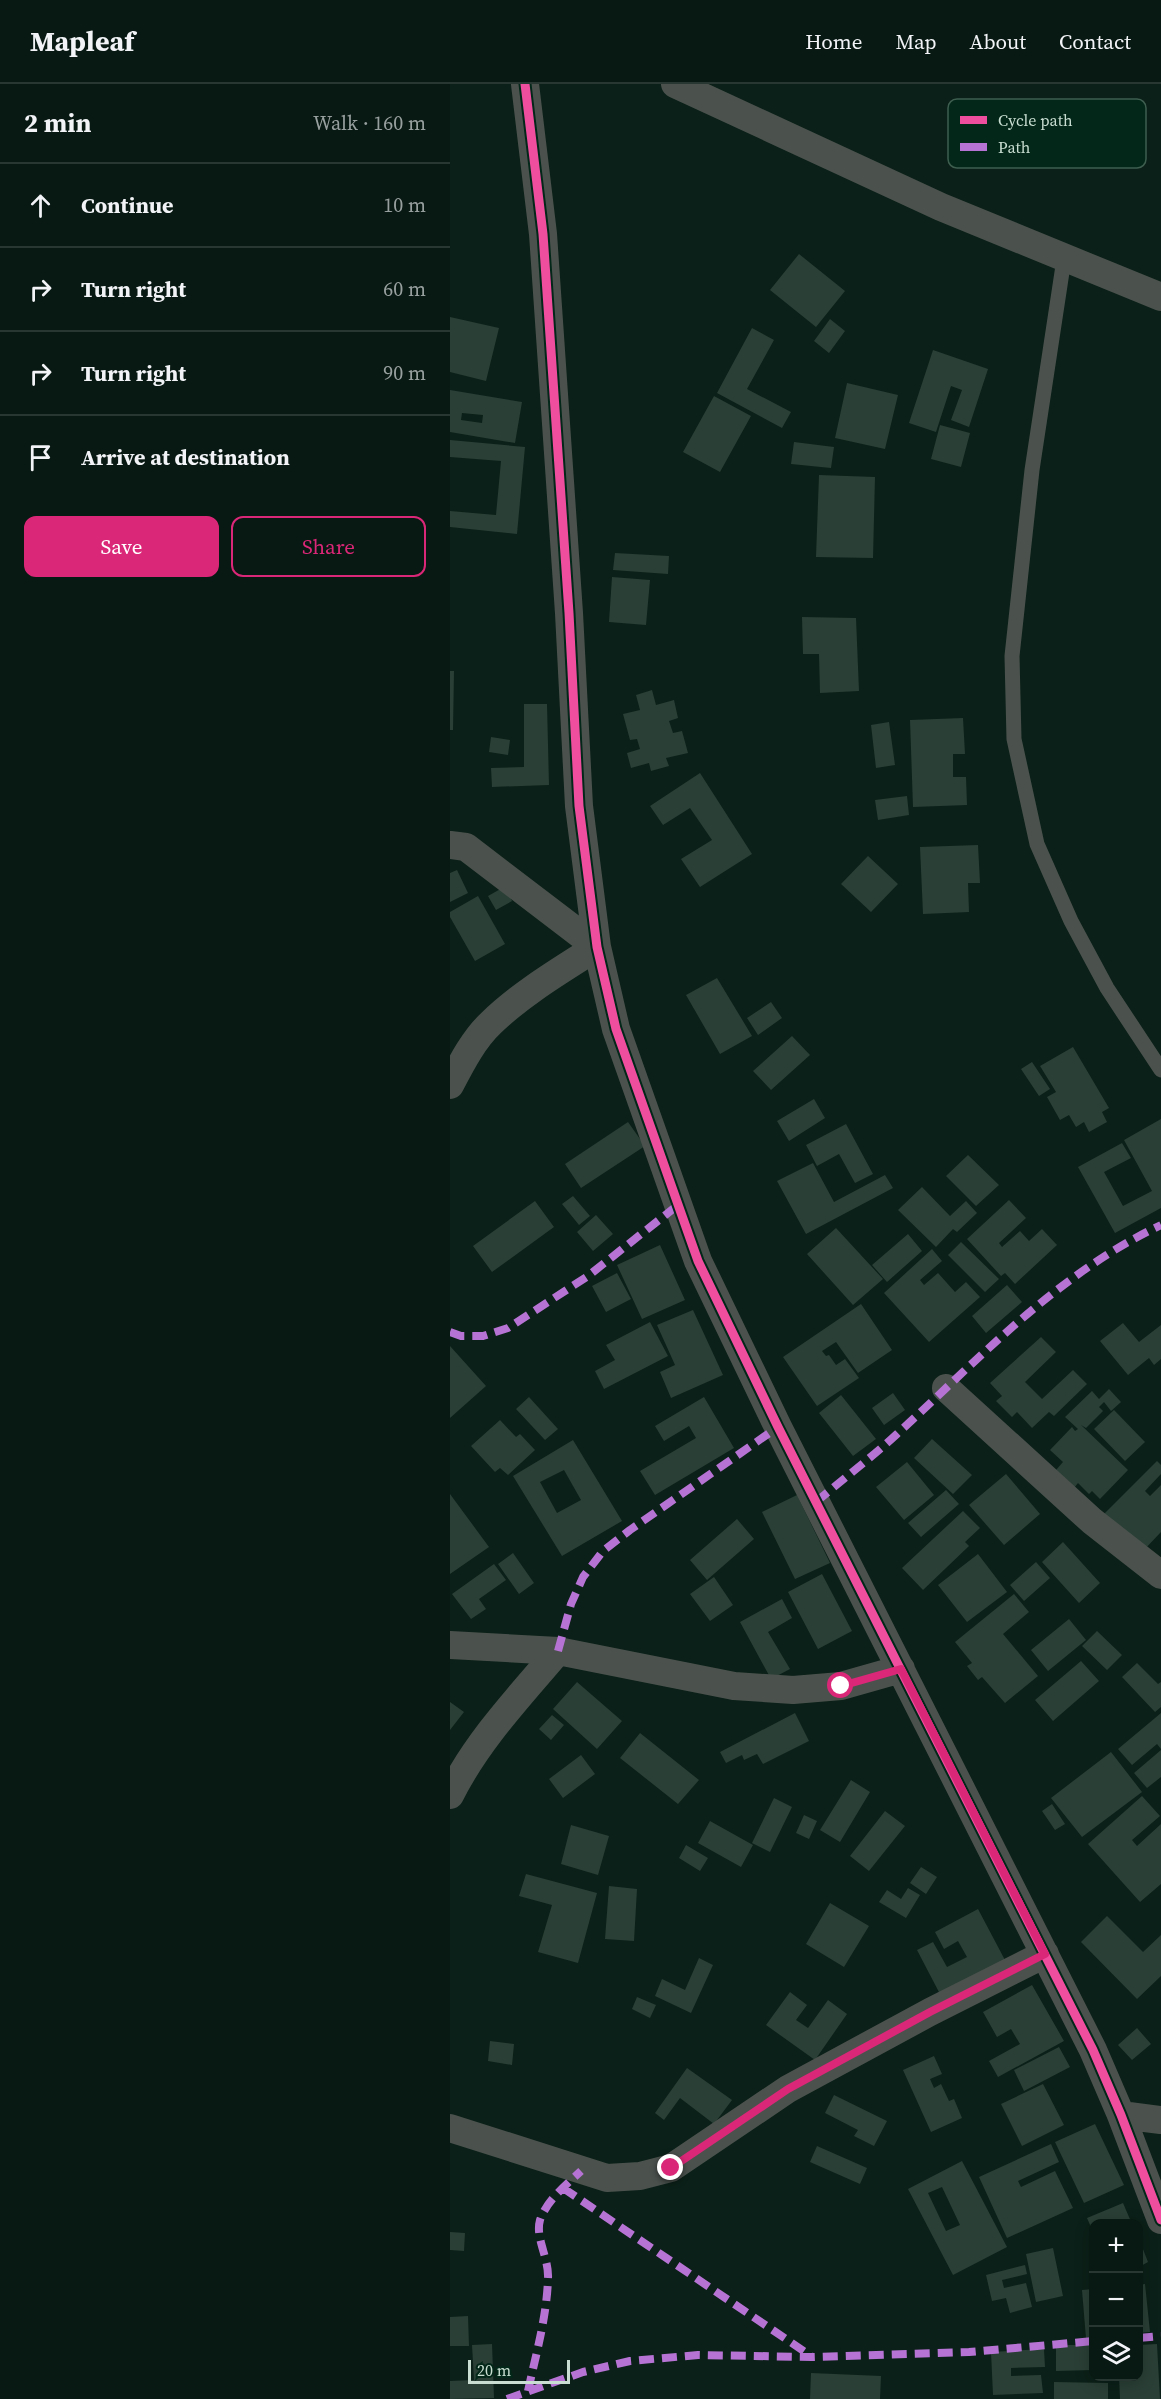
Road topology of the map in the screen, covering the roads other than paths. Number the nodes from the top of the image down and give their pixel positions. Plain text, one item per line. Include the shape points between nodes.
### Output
1 (525, 84) edge
2 (675, 84) edge
3 (1064, 259) junction
4 (1161, 297) edge
5 (455, 840) edge
6 (597, 947) junction
7 (1161, 1070) edge
8 (450, 1085) edge
9 (946, 1388) dead end
10 (1161, 1575) edge
11 (450, 1645) edge
12 (558, 1651) junction
13 (901, 1669) junction
14 (450, 1795) edge
15 (1045, 1954) junction
16 (1121, 2115) junction
17 (1161, 2120) edge
18 (450, 2128) edge
19 (1161, 2220) edge

1 - 6 street via 543,234 579,806
2 - 3 street via 940,207
3 - 4 street
3 - 7 lane via 1032,470 1012,656 1014,739 1037,844 1107,988
5 - 6 street
6 - 8 street via 544,981 490,1024
6 - 13 street via 616,1029 698,1261
9 - 10 street via 1092,1521
11 - 12 street
12 - 13 street via 734,1686 793,1690 841,1686
12 - 14 street via 491,1730 462,1770
13 - 15 street
15 - 16 street
15 - 18 street via 788,2089 671,2168 640,2176 607,2178
16 - 17 street
16 - 19 street

